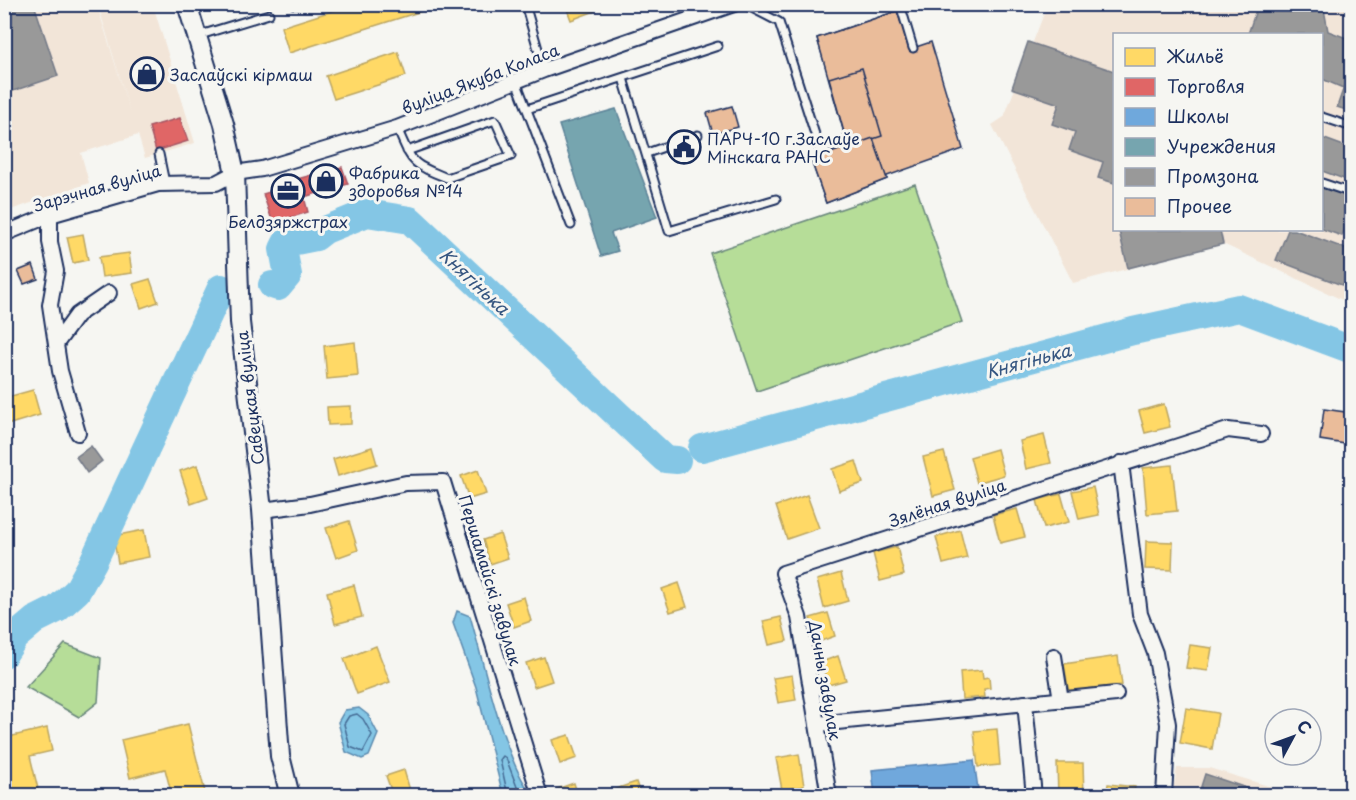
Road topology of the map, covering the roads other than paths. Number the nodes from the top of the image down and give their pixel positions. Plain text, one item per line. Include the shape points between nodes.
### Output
1 (187, 4) edge
2 (525, 4) edge
3 (734, 4) edge
4 (744, 4) edge
5 (900, 4) edge
6 (269, 14) dead end
7 (197, 36) junction
8 (718, 46) dead end
9 (913, 48) dead end
10 (544, 70) junction
11 (622, 78) junction
12 (516, 81) junction
13 (527, 109) junction
14 (1323, 117) edge
15 (1352, 127) edge
16 (397, 128) junction
17 (698, 135) dead end
18 (846, 140) dead end
19 (407, 152) junction
20 (159, 153) dead end
21 (647, 153) junction
22 (235, 173) junction
23 (165, 183) junction
24 (1323, 183) edge
25 (1352, 193) edge
26 (776, 199) dead end
27 (50, 216) junction
28 (571, 225) dead end
29 (4, 234) edge
30 (109, 293) dead end
31 (56, 344) junction
32 (78, 433) dead end
33 (1261, 434) dead end
34 (1121, 463) junction
35 (262, 510) junction
36 (783, 573) joint
37 (1054, 656) dead end
38 (1116, 694) dead end
39 (1061, 700) junction
40 (1025, 703) junction
41 (817, 724) junction
42 (290, 795) edge
43 (540, 795) edge
44 (829, 795) edge
45 (1034, 795) edge
46 (1164, 795) edge

1 - 7 main road, Савецкая вуліца
2 - 10 lane
3 - 10 street, вуліца Якуба Коласа
4 - 18 lane via 779,22 820,150
5 - 9 lane
6 - 7 lane
7 - 22 main road, Савецкая вуліца
8 - 11 lane
10 - 12 street, вуліца Якуба Коласа
11 - 13 lane
11 - 21 lane
12 - 13 lane
12 - 16 street, вуліца Якуба Коласа
13 - 28 lane
14 - 15 lane
16 - 19 lane
16 - 22 street, вуліца Якуба Коласа via 262,169
17 - 21 lane
19 - 19 lane via 415,165 447,178 511,156 495,120
20 - 23 lane
21 - 26 lane via 669,231
22 - 23 street, Зарэчная вуліца via 216,183
22 - 35 main road, Савецкая вуліца via 240,322
23 - 27 street, Зарэчная вуліца
24 - 25 lane
27 - 29 street, Зарэчная вуліца
27 - 31 street via 56,271 50,306
30 - 31 street via 77,315
31 - 32 street
33 - 34 street, Зялёная вуліца via 1228,430
34 - 36 street, Зялёная вуліца
34 - 46 street via 1140,614 1155,653 1168,724
35 - 42 main road, Савецкая вуліца via 280,756
35 - 43 street, Першамайскі завулак via 406,483 443,482
36 - 41 street, Дачны завулак via 799,617
37 - 39 street
38 - 39 street
39 - 40 street
40 - 41 street
40 - 45 street
41 - 44 street, Дачны завулак

